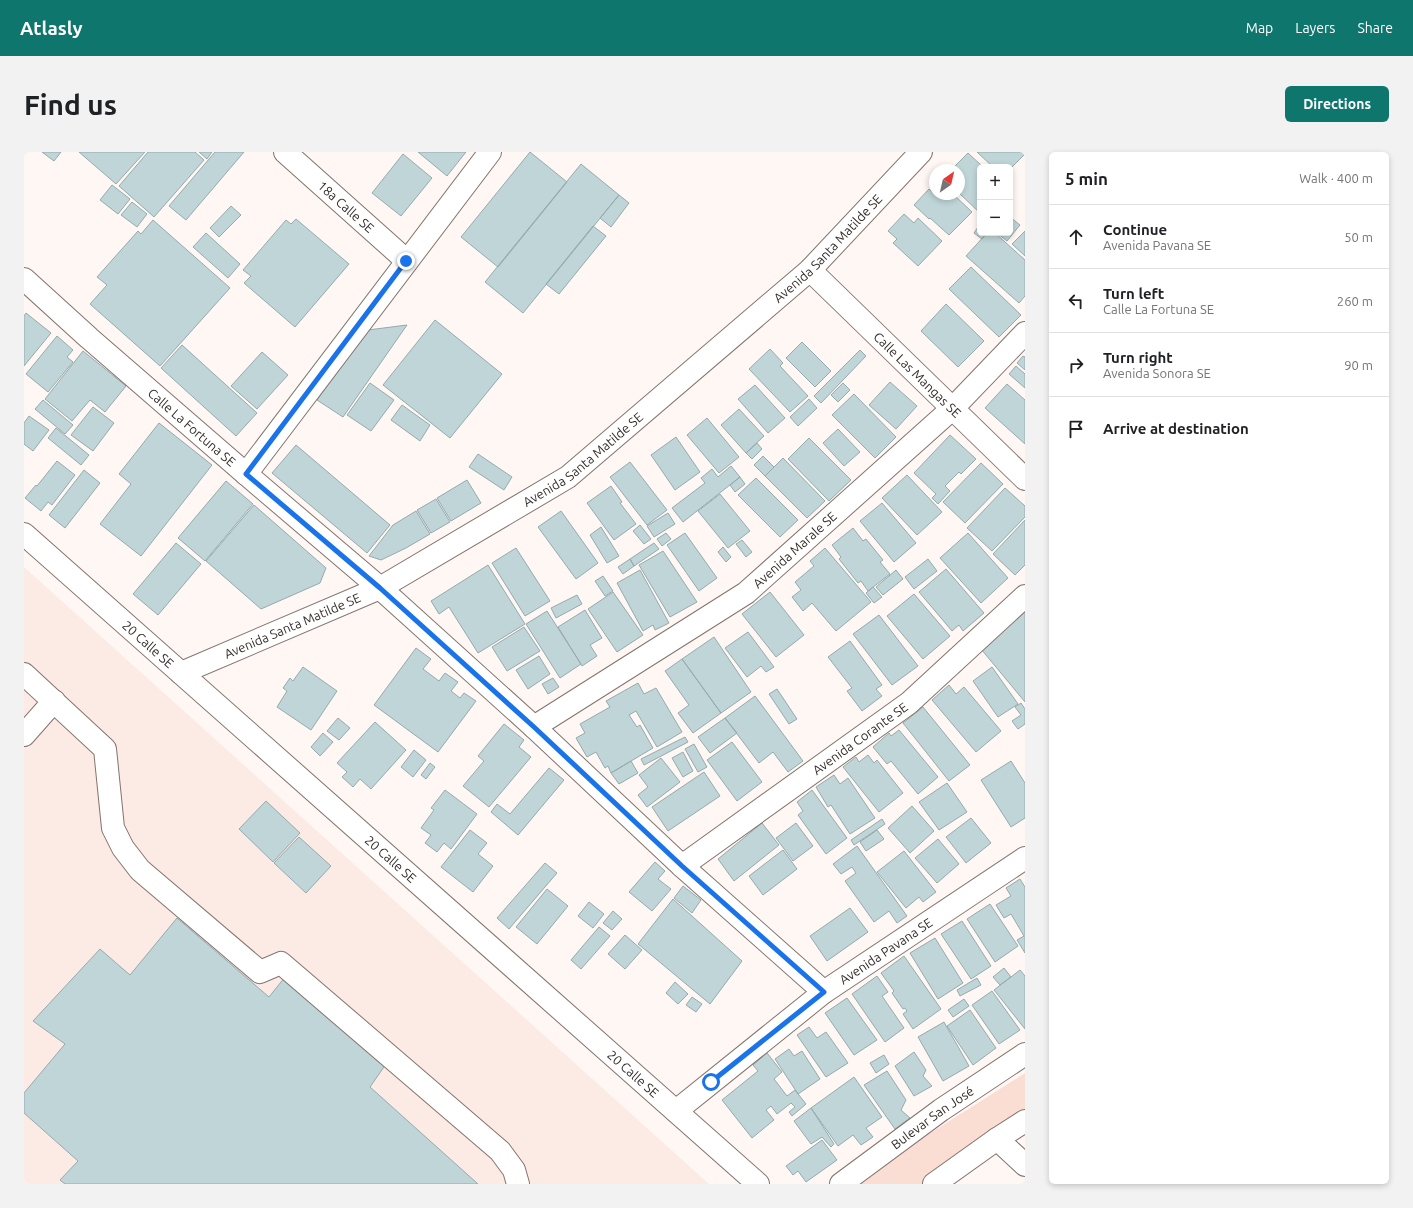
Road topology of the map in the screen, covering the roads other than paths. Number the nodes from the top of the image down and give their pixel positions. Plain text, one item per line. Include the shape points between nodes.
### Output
1 (285, 152) edge
2 (490, 152) edge
3 (921, 152) edge
4 (406, 261) junction
5 (810, 270) junction
6 (24, 279) edge
7 (1025, 333) edge
8 (953, 408) junction
9 (246, 474) junction
10 (1025, 479) edge
11 (24, 534) edge
12 (380, 588) junction
13 (1025, 596) edge
14 (24, 674) edge
15 (181, 674) junction
16 (54, 701) junction
17 (534, 727) junction
18 (24, 735) edge
19 (1025, 858) edge
20 (682, 866) junction
21 (824, 992) junction
22 (1025, 1054) edge
23 (676, 1111) junction
24 (1025, 1121) edge
25 (997, 1139) junction
26 (1025, 1165) edge
27 (518, 1184) edge
28 (758, 1184) edge
29 (841, 1184) edge
30 (934, 1184) edge

1 - 4 street, 18a Calle SE
2 - 4 street
3 - 5 street, Avenida Santa Matilde SE
4 - 9 street
5 - 8 street, Calle Las Mangas SE
5 - 12 street, Avenida Santa Matilde SE via 568,478
6 - 9 street, Calle La Fortuna SE
7 - 8 street, Avenida Marale SE
8 - 10 street, Calle Las Mangas SE
8 - 17 street, Avenida Marale SE via 746,593
9 - 12 street, Calle La Fortuna SE
11 - 15 street, 20 Calle SE
12 - 15 street, Avenida Santa Matilde SE
12 - 17 street, Calle La Fortuna SE
13 - 20 street, Avenida Corante SE via 909,703
14 - 16 street
15 - 23 street, 20 Calle SE
16 - 18 street
16 - 27 street via 105,748 113,828 123,848 140,870 260,972 282,963 500,1151 514,1170
17 - 20 street, Calle La Fortuna SE
19 - 21 street, Avenida Pavana SE
20 - 21 street, Calle La Fortuna SE
21 - 23 street, Avenida Pavana SE
22 - 29 street, Bulevar San José via 941,1110
23 - 28 street, 20 Calle SE
24 - 25 street
25 - 26 street
25 - 30 street

